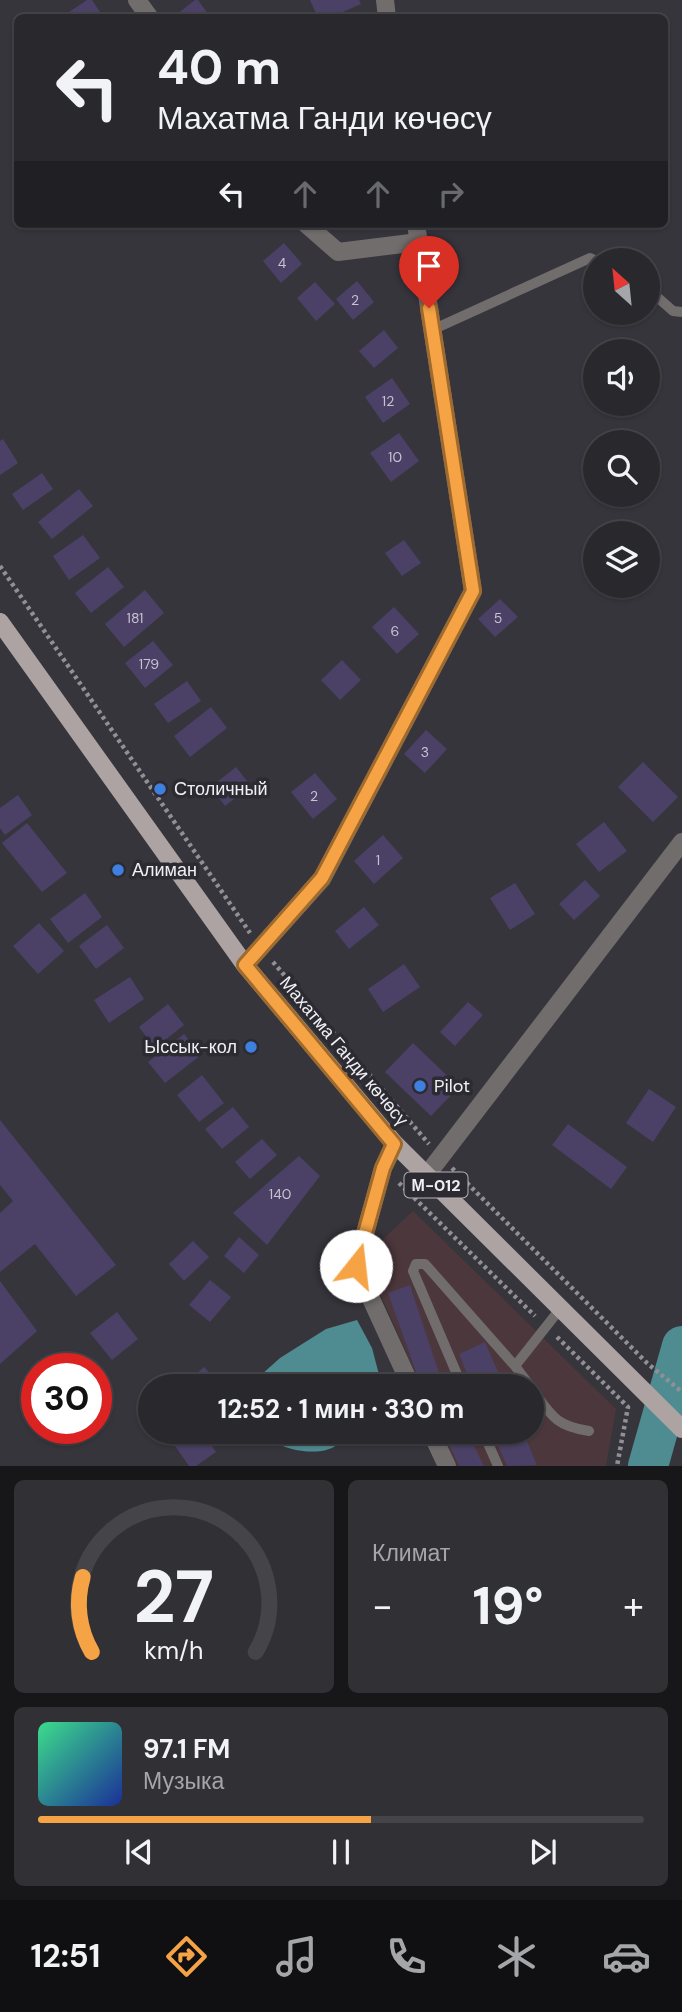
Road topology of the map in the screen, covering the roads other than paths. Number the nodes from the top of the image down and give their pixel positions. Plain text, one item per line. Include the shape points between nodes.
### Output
1 (311, 228) edge
2 (417, 228) edge
3 (419, 242) junction
4 (583, 261) edge
5 (660, 299) edge
6 (682, 312) edge
7 (432, 330) junction
8 (0, 622) edge
9 (682, 842) edge
10 (245, 965) junction
11 (394, 1144) junction
12 (426, 1176) junction
13 (560, 1309) junction
14 (515, 1366) junction
15 (406, 1374) edge
16 (457, 1374) edge
17 (521, 1374) edge
18 (544, 1405) edge
19 (682, 1429) edge
20 (589, 1430) dead end
21 (437, 1444) edge
22 (488, 1444) edge
23 (447, 1466) edge
24 (498, 1466) edge

1 - 3 street via 338,252
2 - 3 street
3 - 7 street
4 - 7 lane
5 - 6 lane
7 - 10 street via 473,591 322,878
8 - 10 main road, Махатма Ганди көчөсү / М-012
9 - 12 street
10 - 11 main road, Махатма Ганди көчөсү / М-012
11 - 12 main road, Махатма Ганди көчөсү / М-012
11 - 15 street via 356,1266
12 - 13 main road, Махатма Ганди көчөсү / М-012
13 - 14 lane
13 - 19 main road, Махатма Ганди көчөсү / М-012
14 - 16 lane via 425,1264 419,1263 413,1271
14 - 17 lane
18 - 20 lane via 568,1428
21 - 23 street
22 - 24 lane

